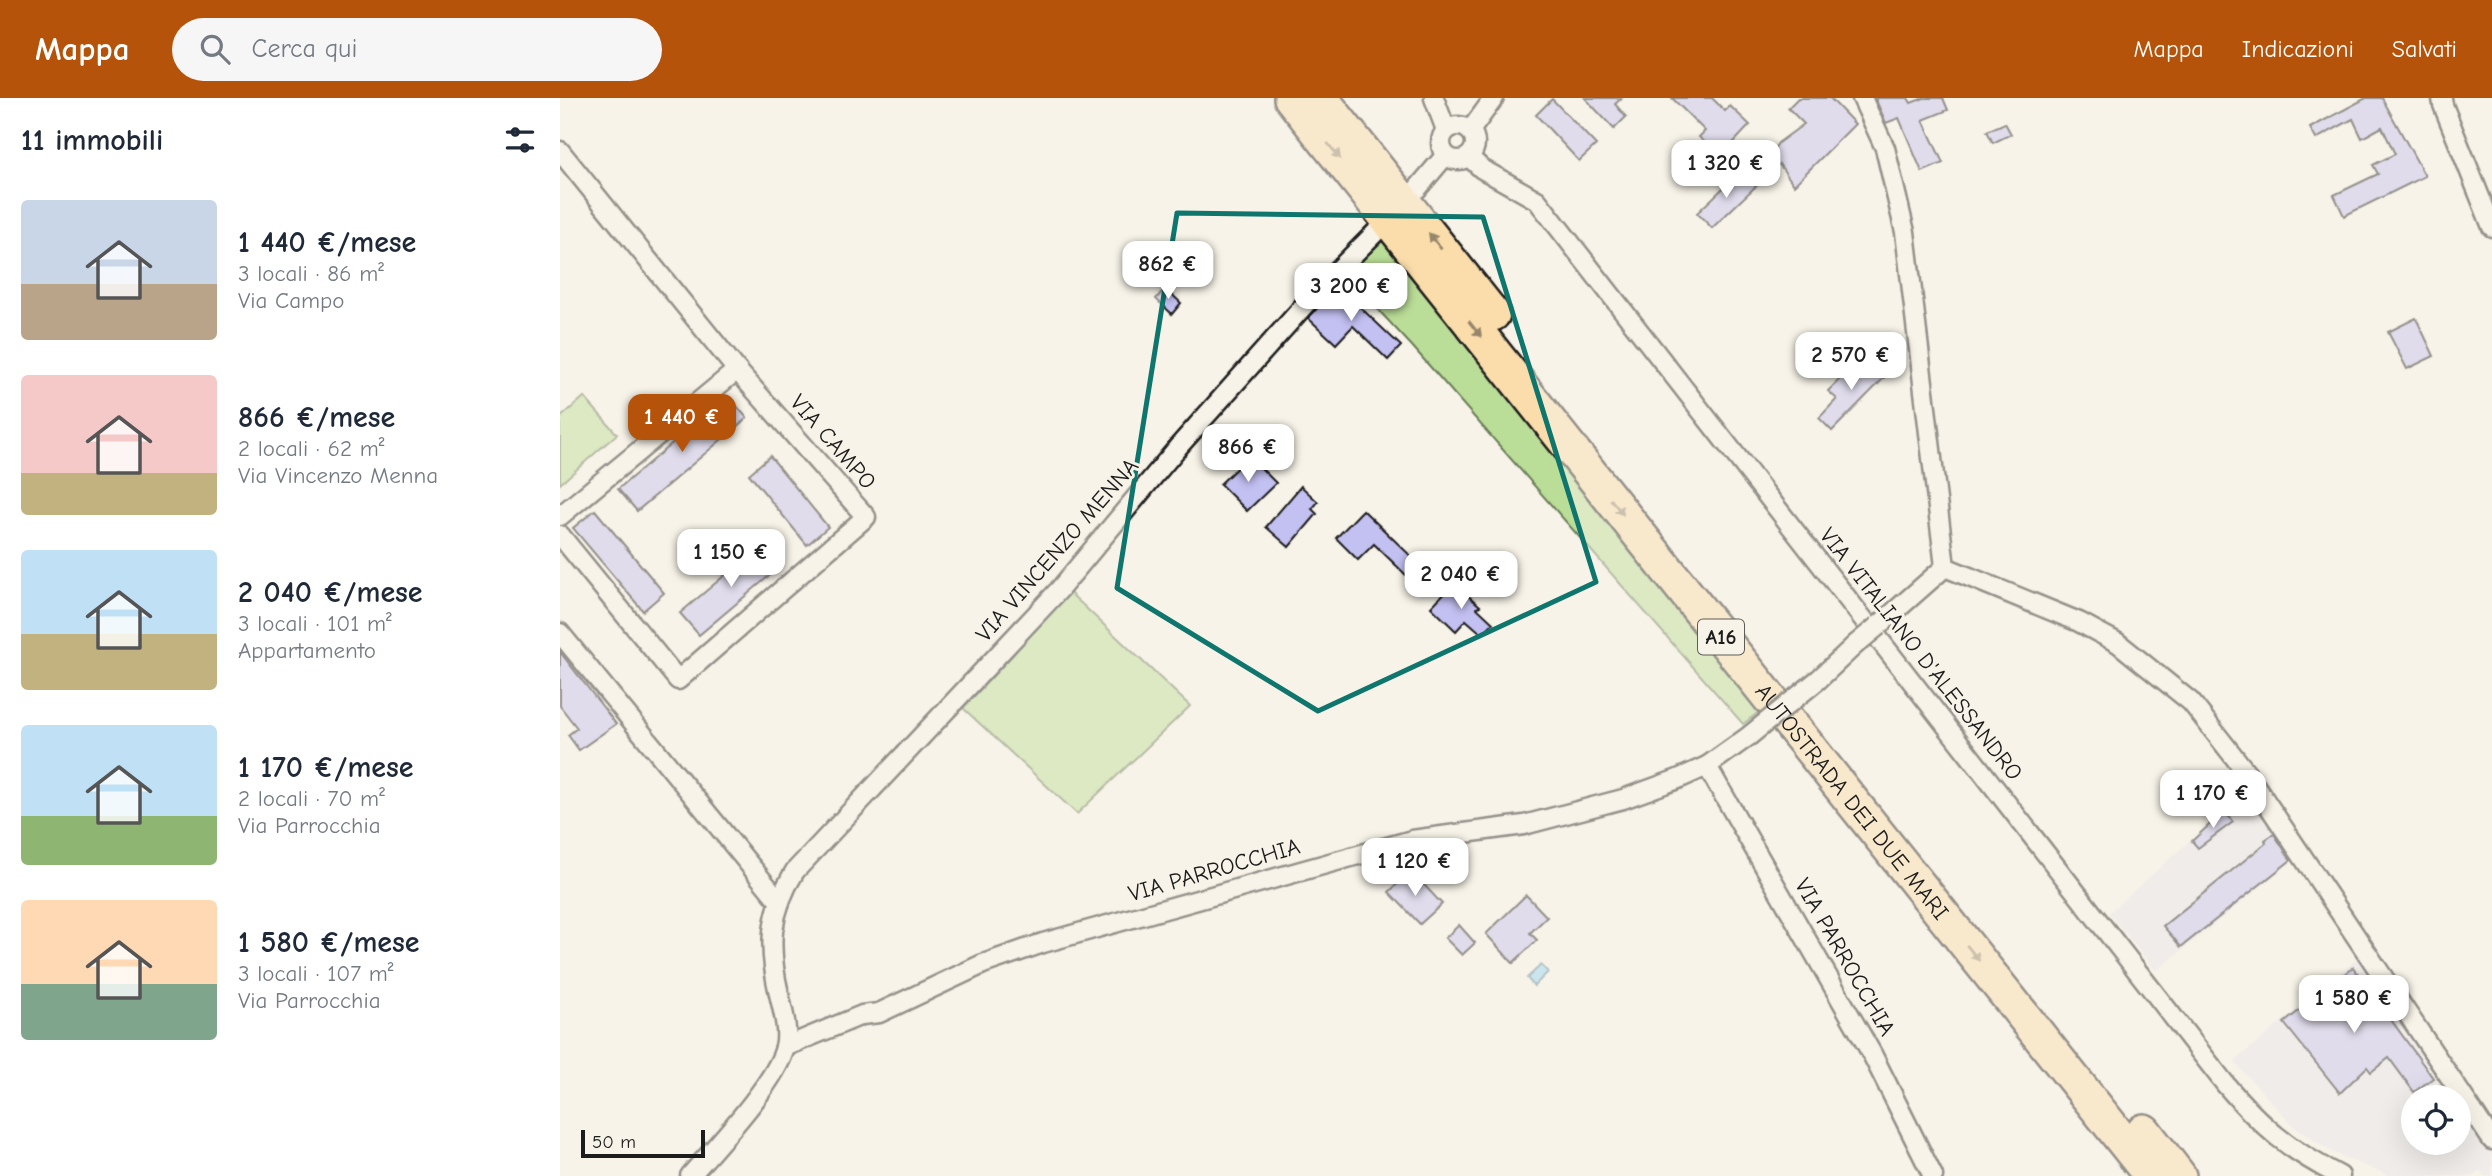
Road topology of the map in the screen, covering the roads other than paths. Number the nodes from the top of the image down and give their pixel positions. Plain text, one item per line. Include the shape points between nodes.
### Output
1 (1291, 98) edge
2 (1321, 98) edge
3 (1433, 98) edge
4 (1494, 98) edge
5 (1862, 98) edge
6 (2442, 98) edge
7 (1446, 130) junction
8 (1470, 131) junction
9 (560, 151) edge
10 (1445, 156) junction
11 (1469, 156) junction
12 (1417, 189) dead end
13 (2492, 227) edge
14 (1375, 233) dead end
15 (737, 370) junction
16 (560, 516) edge
17 (560, 535) edge
18 (1945, 567) junction
19 (560, 633) edge
20 (1707, 766) junction
21 (780, 902) junction
22 (785, 1047) junction
23 (2492, 1139) edge
24 (690, 1176) edge
25 (1933, 1176) edge
26 (2151, 1176) edge
27 (2179, 1176) edge
28 (2340, 1176) edge

1 -> 26 highway, AUTOSTRADA DEI DUE MARI / A16
27 -> 2 highway, AUTOSTRADA DEI DUE MARI / A16
3 - 7 street
4 - 8 street
5 - 18 street via 1885,148 1905,232
6 - 13 street
7 - 8 street via 1461,126
7 - 10 street via 1440,140
8 - 11 street via 1475,141
9 - 15 street
10 - 11 street via 1460,161
10 - 12 street
11 - 28 street, VIA VITALIANO D'ALESSANDRO via 1482,169 1537,200 2226,1085 2284,1143
14 - 21 street, VIA VINCENZO MENNA via 1179,446 1059,590 795,871
15 - 16 street
15 - 17 street, VIA CAMPO via 866,517 678,680
18 - 20 street, VIA PARROCCHIA, bridge via 1819,678
18 - 23 street via 2079,622 2118,643 2191,702 2246,772
19 - 21 street
20 - 22 street, VIA PARROCCHIA via 1611,802 1524,825 1412,840 1043,943 983,964 879,1013 862,1015
20 - 25 street, VIA PARROCCHIA via 1872,1054
21 - 22 street via 771,944 785,1021
22 - 24 street via 751,1104

